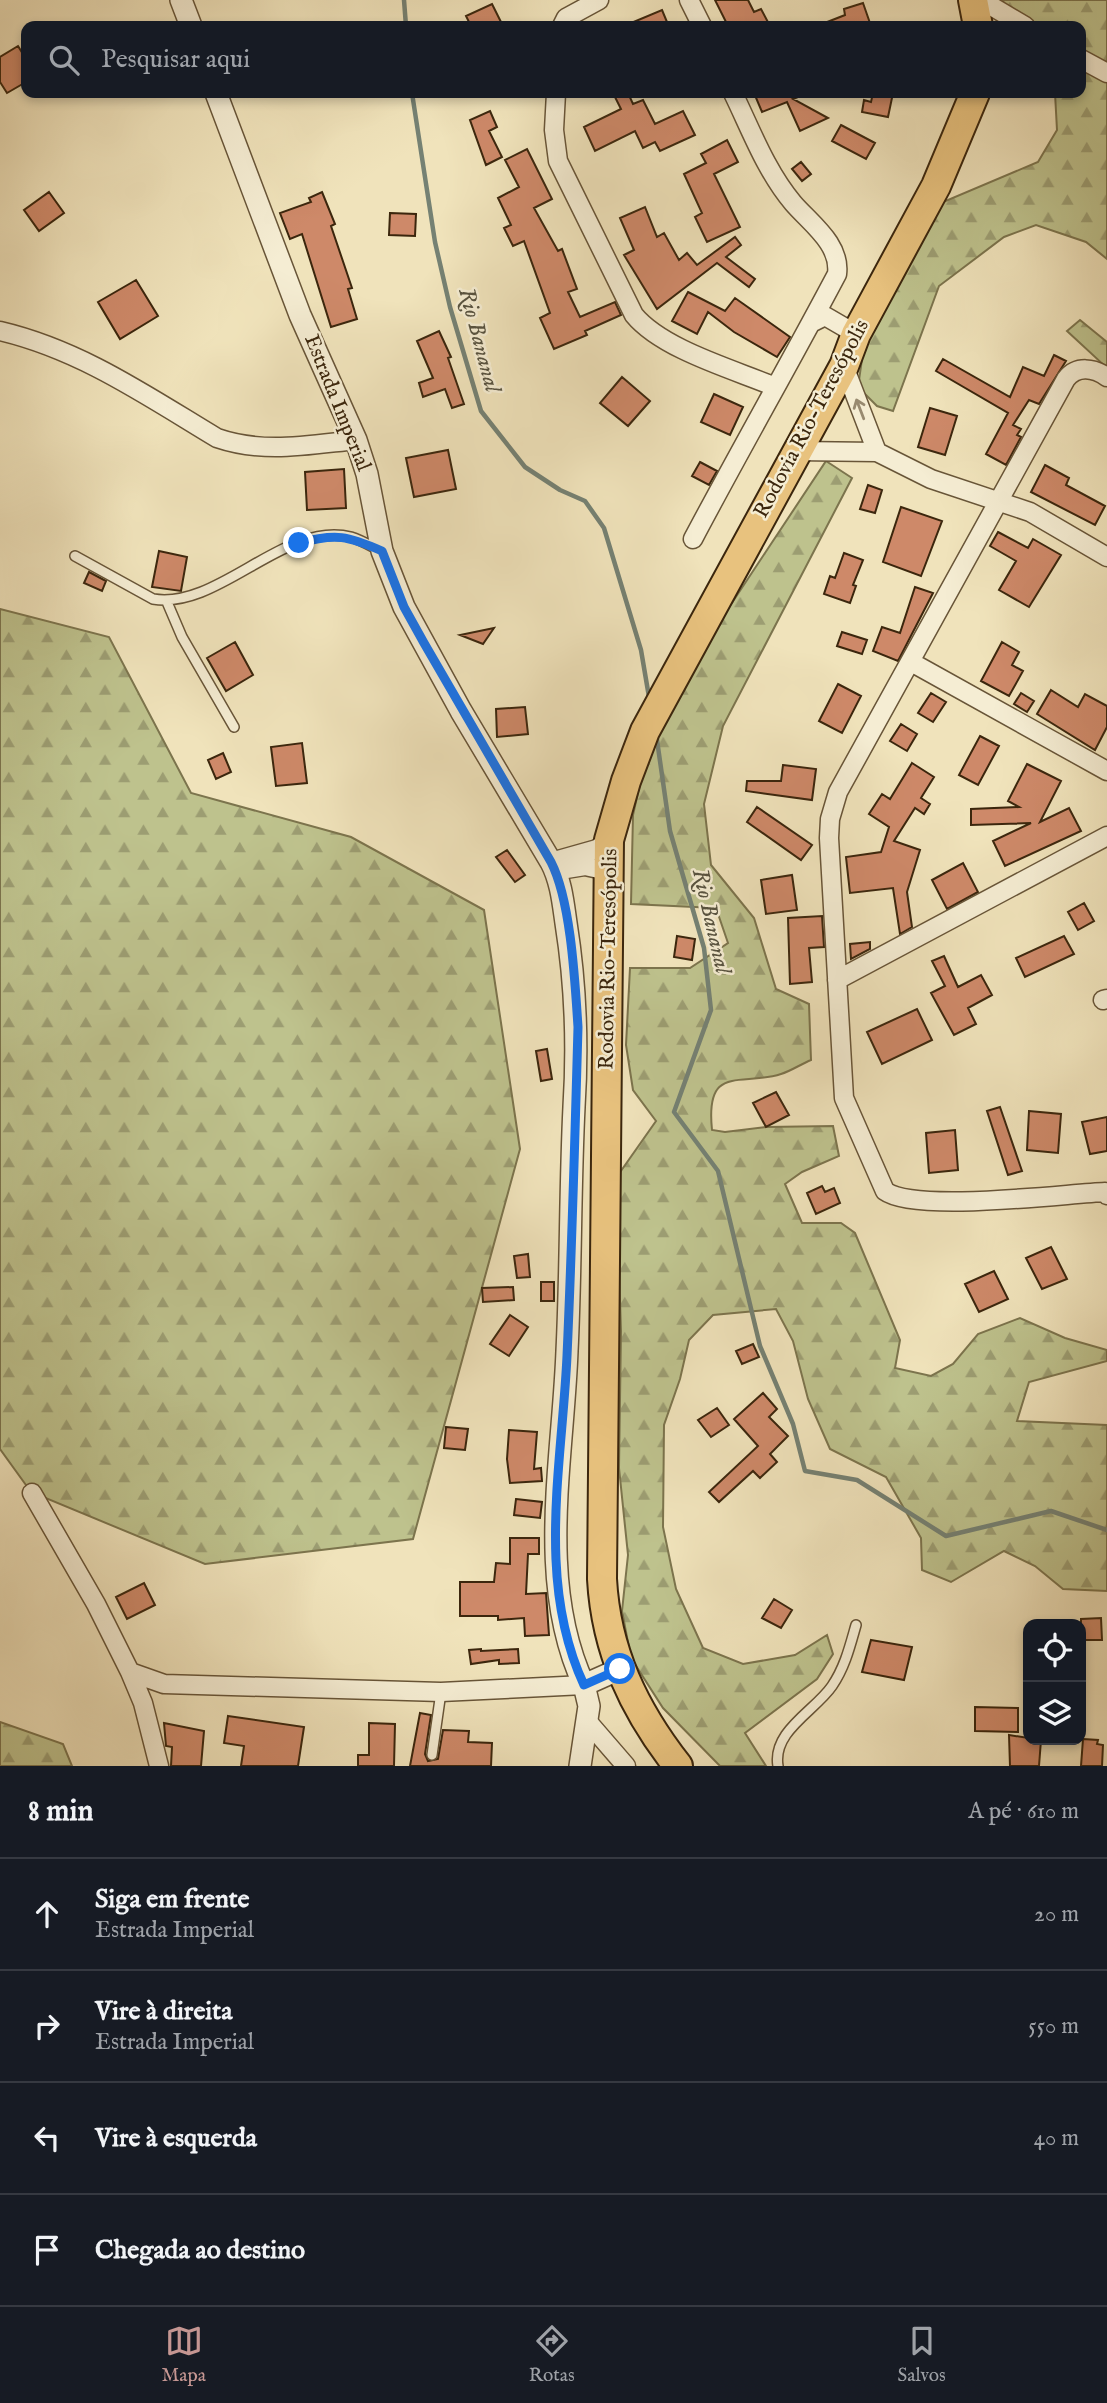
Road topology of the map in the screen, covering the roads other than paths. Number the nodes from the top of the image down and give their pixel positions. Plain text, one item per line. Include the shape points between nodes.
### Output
1 (181, 0) edge
2 (598, 0) edge
3 (689, 0) edge
4 (973, 0) edge
5 (981, 0) edge
6 (189, 21) edge
7 (564, 21) edge
8 (700, 21) edge
9 (977, 21) edge
10 (1017, 21) edge
11 (1086, 62) edge
12 (1107, 73) edge
13 (218, 98) edge
14 (556, 98) edge
15 (736, 98) edge
16 (973, 98) edge
17 (811, 323) junction
18 (0, 331) edge
19 (856, 334) junction
20 (844, 366) junction
21 (1107, 377) edge
22 (774, 386) junction
23 (356, 440) junction
24 (796, 451) junction
25 (877, 452) junction
26 (1000, 501) junction
27 (693, 539) dead end
28 (382, 551) junction
29 (75, 556) dead end
30 (1107, 557) edge
31 (167, 601) junction
32 (911, 662) junction
33 (234, 727) dead end
34 (1107, 771) edge
35 (612, 829) junction
36 (1107, 836) edge
37 (553, 866) junction
38 (608, 871) junction
39 (837, 980) junction
40 (1107, 1193) edge
41 (32, 1493) dead end
42 (856, 1625) dead end
43 (620, 1669) junction
44 (130, 1672) junction
45 (584, 1685) junction
46 (441, 1692) junction
47 (588, 1722) junction
48 (432, 1755) dead end
49 (159, 1766) edge
50 (580, 1766) edge
51 (626, 1766) edge
52 (678, 1766) edge
53 (778, 1766) edge

1 - 6 street
2 - 7 street
3 - 8 street
4 - 9 highway
5 - 10 street
11 - 12 street
13 - 23 street, Estrada Imperial via 300,315
14 - 22 street via 558,161 634,315 661,338
15 - 17 street via 780,187 836,255 837,274
16 - 19 highway, Rodovia Rio-Teresópolis via 936,186
17 - 19 street via 825,316
17 - 22 street
18 - 23 street via 86,360 217,439 268,449
19 - 20 highway, Rodovia Rio-Teresópolis
20 - 24 highway, Rodovia Rio-Teresópolis
25 -> 20 street
21 - 26 street via 1088,369 1070,373
22 - 27 street
23 - 28 street, Estrada Imperial
24 - 25 street
24 - 35 highway, Rodovia Rio-Teresópolis via 645,731
25 - 26 street via 931,479
26 - 30 street via 1051,522
26 - 32 street
28 - 31 lane via 350,537 326,536 299,543 194,595
28 - 37 street, Estrada Imperial via 404,607
29 - 31 lane via 153,599
31 - 33 lane via 182,637
32 - 34 street
32 - 39 street via 838,792 830,819
35 - 37 street via 597,849
35 - 38 highway, Rodovia Rio-Teresópolis
36 - 39 street
37 - 38 street
37 - 45 street, Estrada Imperial via 572,960 578,1027 569,1320 555,1556 562,1624
38 - 43 highway, Rodovia Rio-Teresópolis via 602,1579 604,1616
39 - 40 street via 844,1098 885,1191 894,1198 926,1202
41 - 44 street
42 - 53 lane via 848,1657 831,1687 790,1729 779,1747
43 - 45 street
43 - 52 highway, Rodovia Rio-Teresópolis via 650,1731
44 - 46 street via 164,1685
44 - 49 street
45 - 46 street
45 - 47 street, Estrada Imperial
46 - 48 lane
47 - 50 street, Estrada Imperial
47 - 51 street

